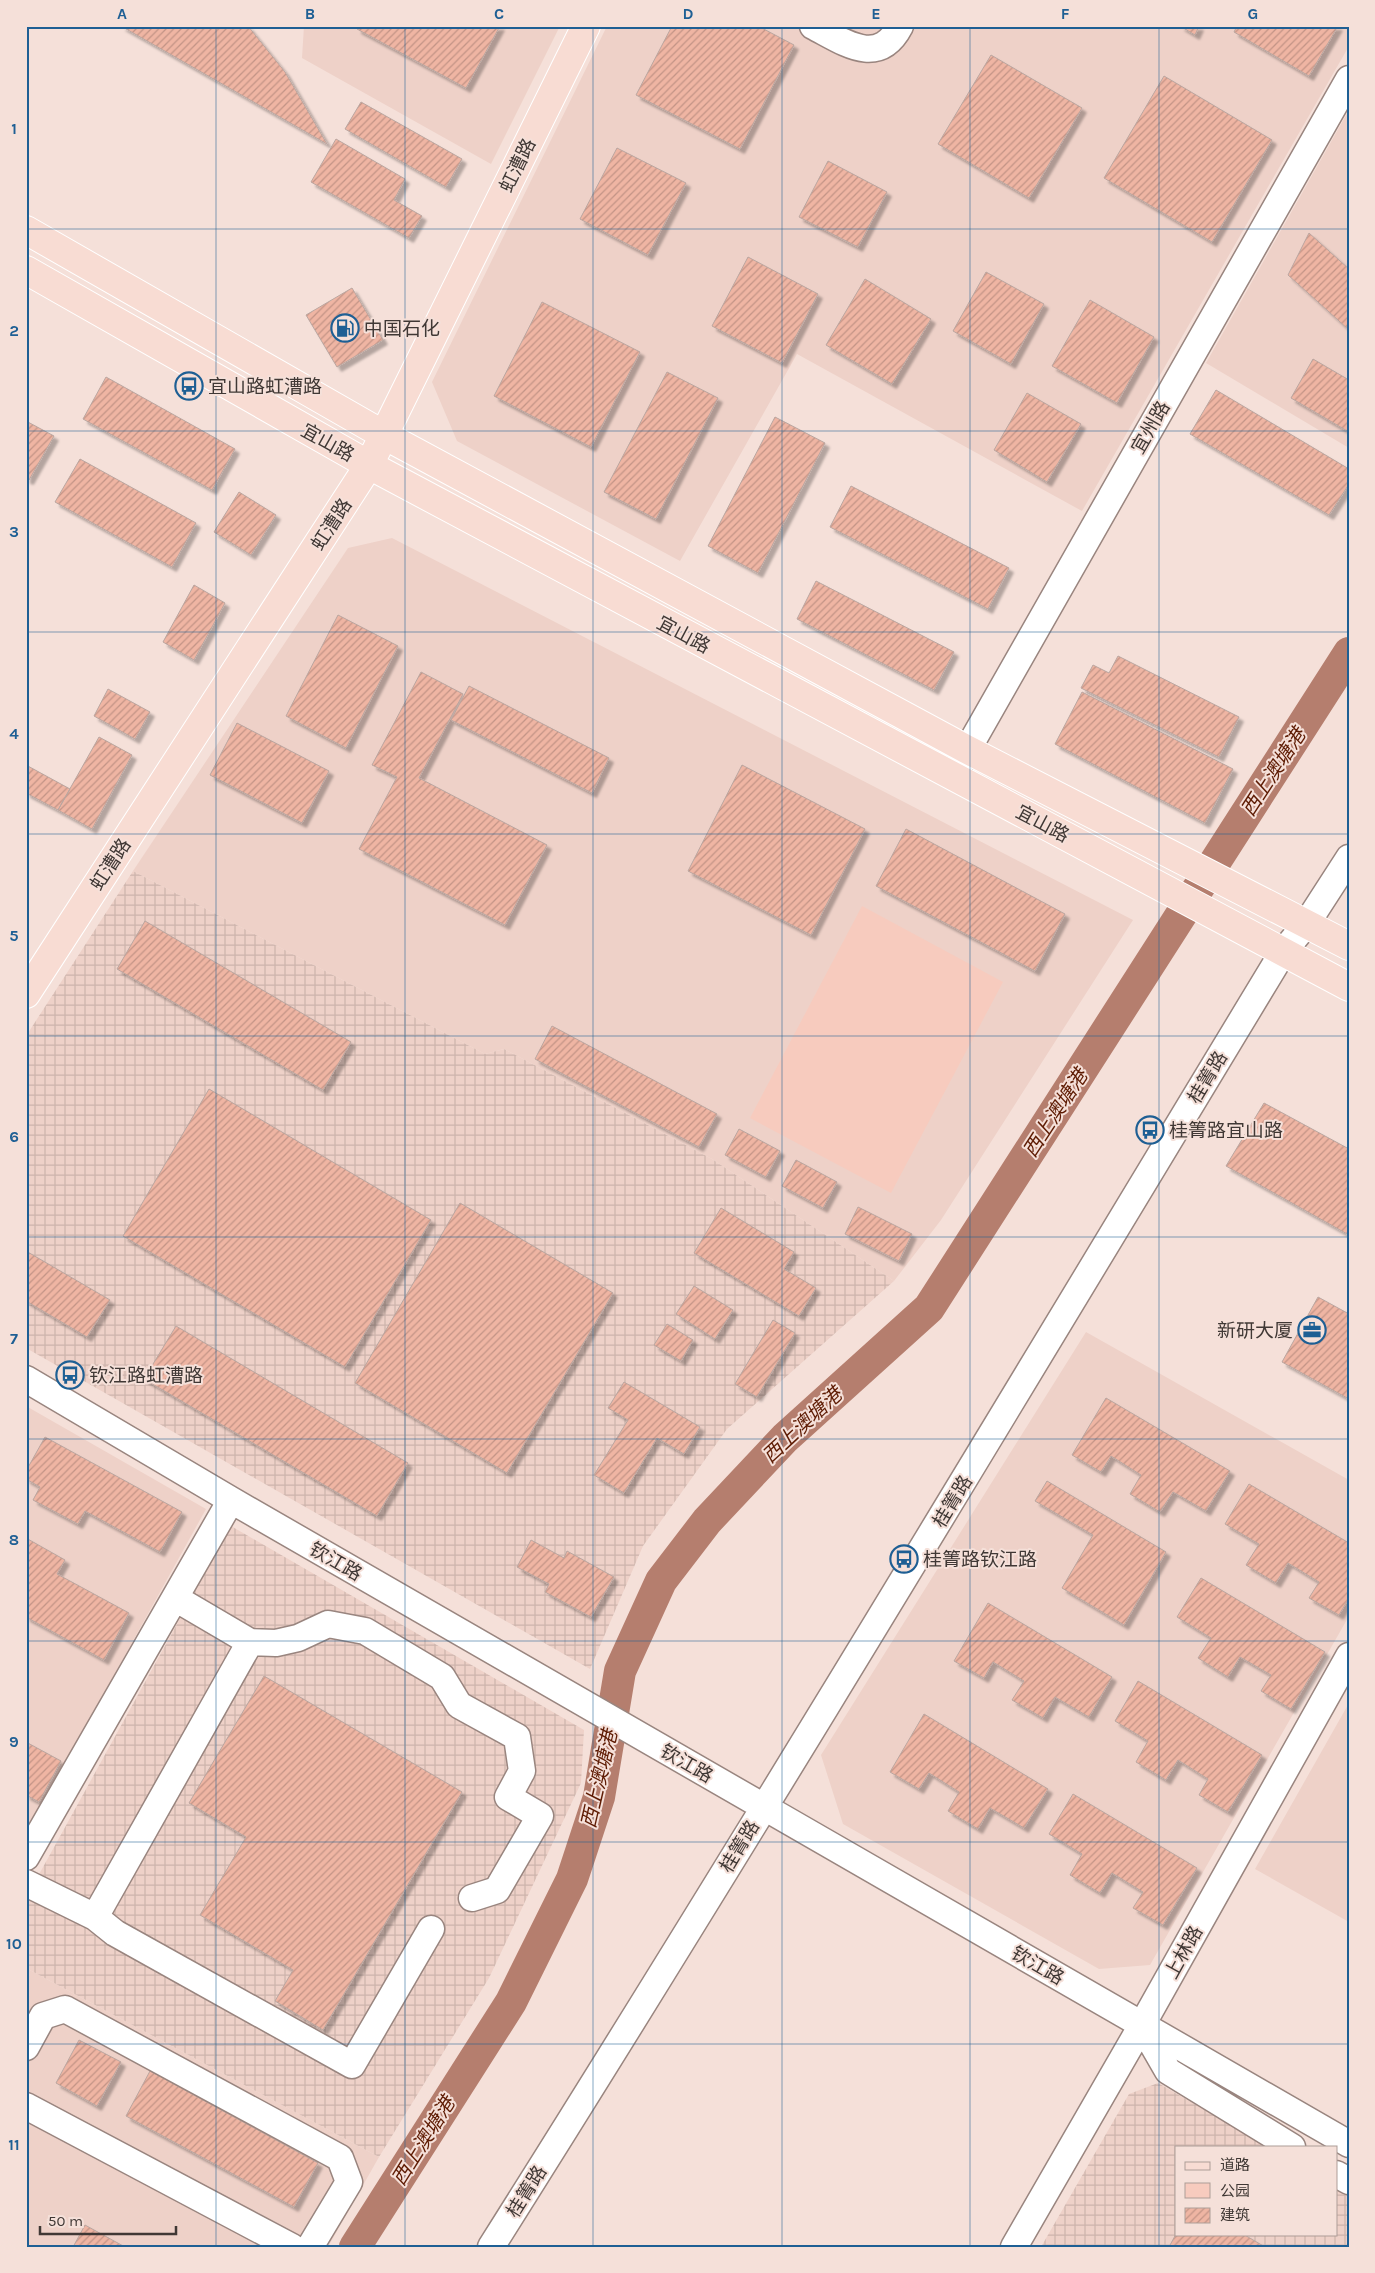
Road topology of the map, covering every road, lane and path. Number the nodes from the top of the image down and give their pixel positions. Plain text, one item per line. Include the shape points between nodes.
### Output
1 (586, 26) edge
2 (813, 26) edge
3 (900, 26) edge
4 (1349, 79) edge
5 (26, 230) edge
6 (26, 270) edge
7 (384, 435) junction
8 (369, 465) junction
9 (966, 748) junction
10 (953, 775) junction
11 (1349, 858) edge
12 (1307, 923) junction
13 (1349, 946) edge
14 (1283, 952) junction
15 (1349, 987) edge
16 (26, 994) edge
17 (26, 1379) edge
18 (231, 1500) junction
19 (175, 1598) junction
20 (250, 1642) junction
21 (1349, 1656) edge
22 (763, 1807) junction
23 (26, 1856) edge
24 (26, 1883) edge
25 (472, 1898) dead end
26 (95, 1917) junction
27 (431, 1929) dead end
28 (1142, 2025) junction
29 (26, 2047) edge
30 (26, 2106) edge
31 (1349, 2144) edge
32 (1290, 2146) edge
33 (292, 2247) edge
34 (310, 2247) edge
35 (491, 2247) edge
36 (1014, 2247) edge

1 - 7 main road, 虹漕路
2 - 3 street via 855,47 872,50 885,45
4 - 9 street, 宜州路
5 - 7 main road, 宜山路
6 - 8 main road, 宜山路
7 - 8 main road, 虹漕路
7 - 9 main road, 宜山路
8 - 10 main road, 宜山路 via 650,617
8 - 16 main road, 虹漕路
9 - 10 street, 宜州路
9 - 12 main road, 宜山路
10 - 14 main road, 宜山路
11 - 12 street, 桂箐路
12 - 13 main road, 宜山路
12 - 14 street, 桂箐路
14 - 15 main road, 宜山路
14 - 22 street, 桂箐路
17 - 18 street, 钦江路
18 - 19 street
18 - 22 street, 钦江路
19 - 20 street
19 - 23 street
20 - 25 street via 283,1642 328,1624 365,1631 442,1677 458,1705 517,1737 522,1771 508,1797 540,1816 497,1890
20 - 26 street
21 - 28 street, 上林路
22 - 28 street, 钦江路
22 - 35 street, 桂箐路
24 - 26 street
26 - 27 street via 115,1933 352,2065
28 - 31 street, 钦江路
28 - 32 street via 1168,2071
28 - 36 street, 上林路
29 - 34 street via 44,2016 65,2009 340,2158 349,2182
30 - 33 street

